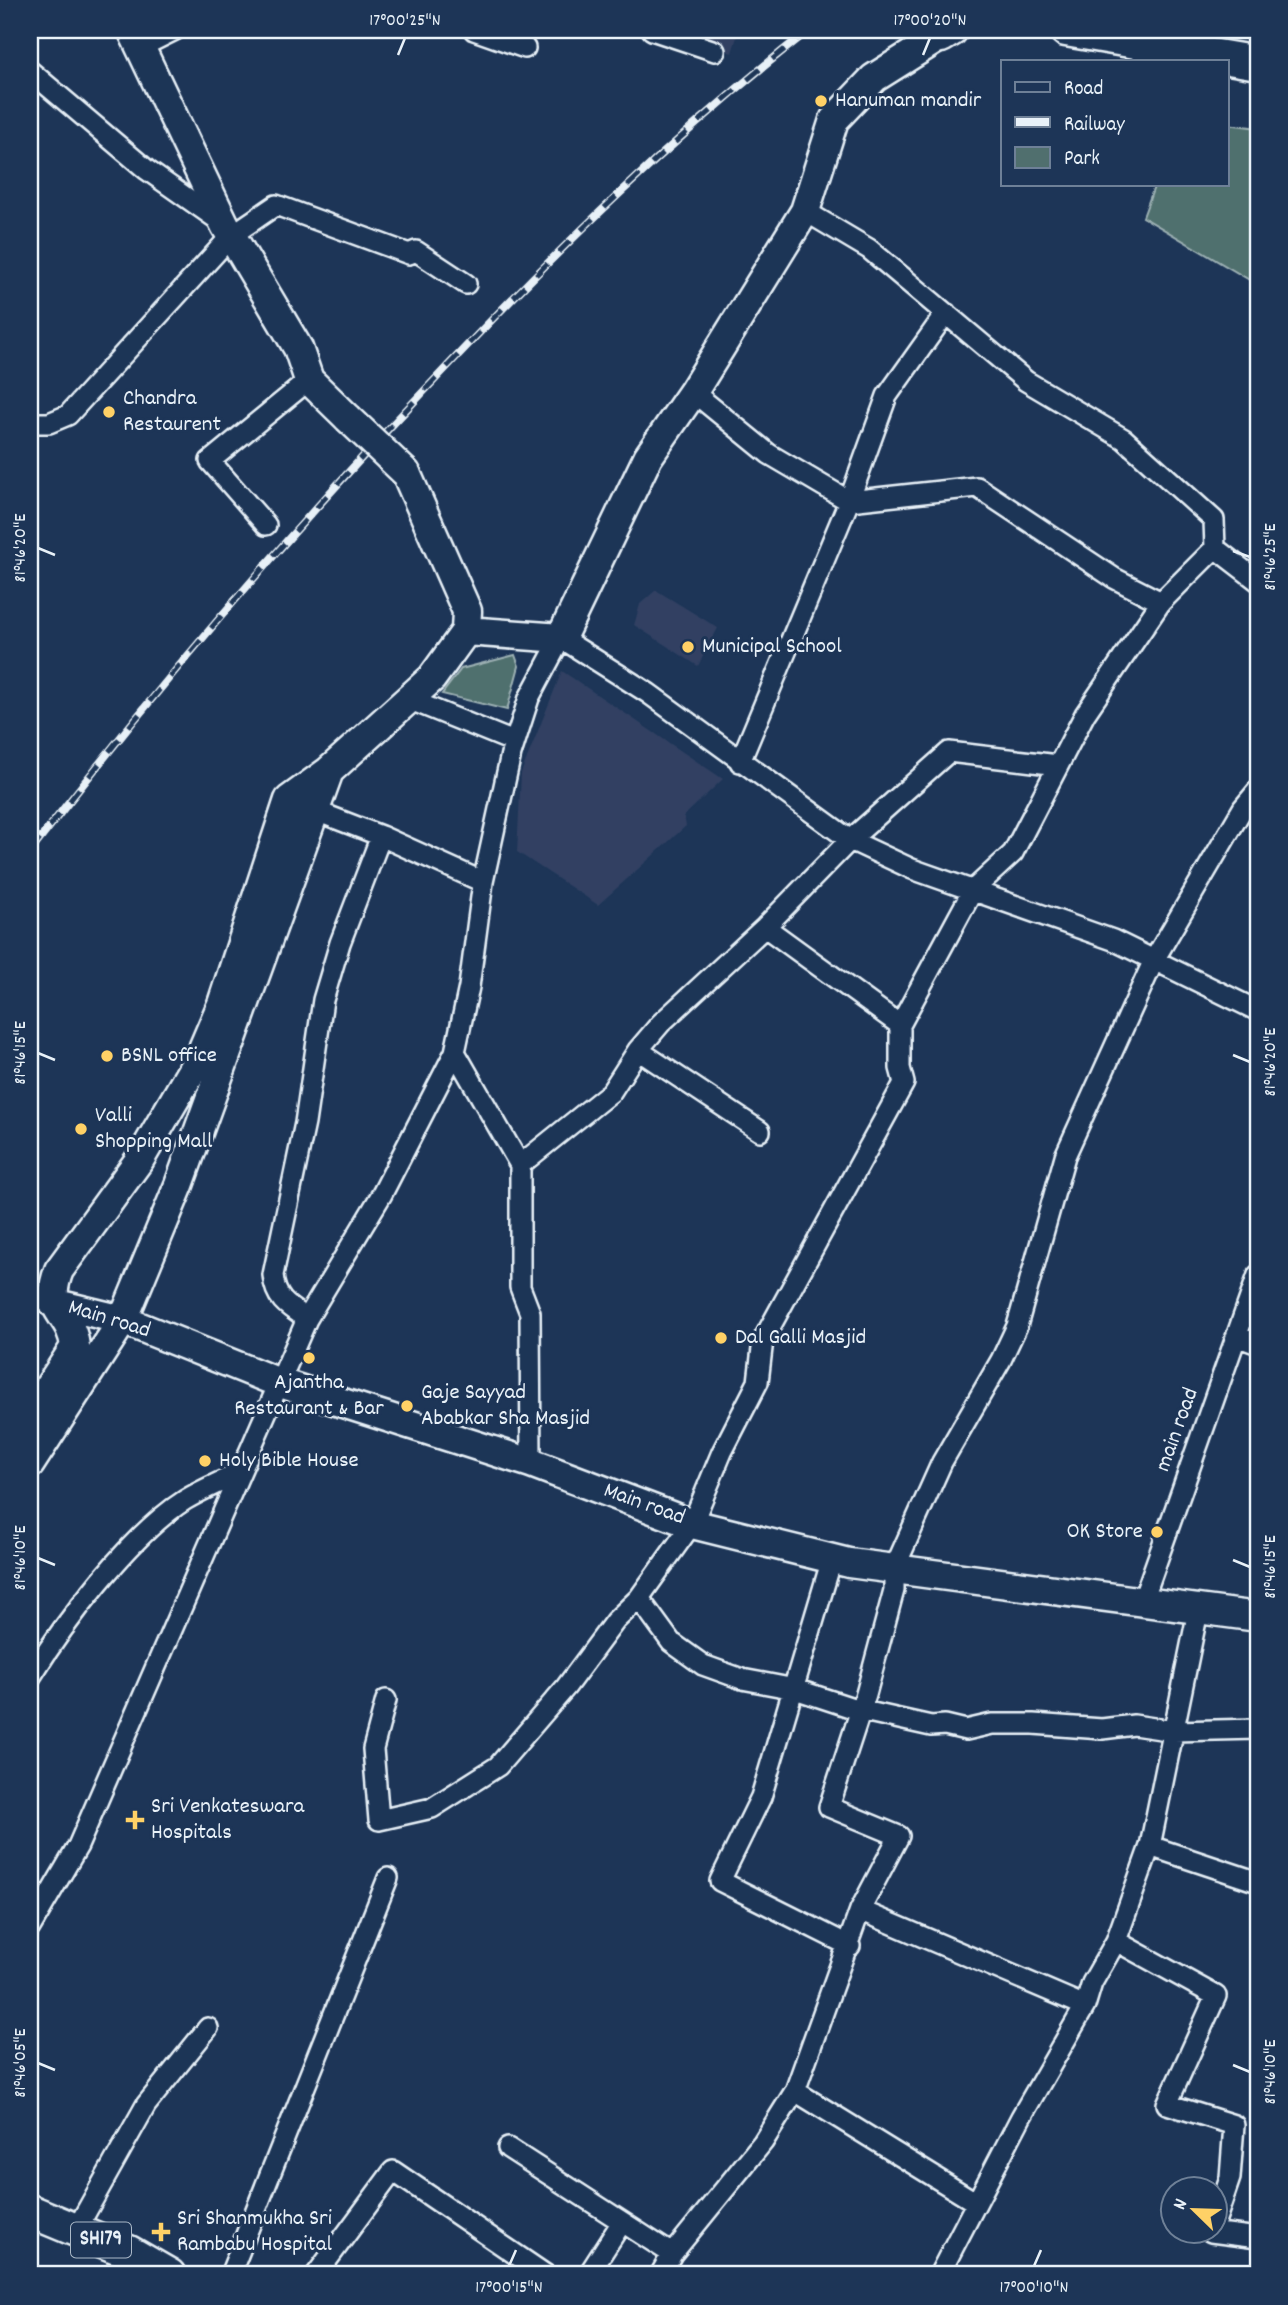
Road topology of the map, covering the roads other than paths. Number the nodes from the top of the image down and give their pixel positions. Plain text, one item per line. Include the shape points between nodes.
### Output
1 (175, 30) edge
2 (474, 30) edge
3 (652, 30) edge
4 (1066, 30) edge
5 (943, 32) edge
6 (1157, 38) edge
7 (135, 39) edge
8 (525, 48) dead end
9 (715, 51) dead end
10 (1258, 63) edge
11 (30, 71) edge
12 (805, 211) junction
13 (229, 230) junction
14 (467, 284) dead end
15 (946, 313) junction
16 (309, 380) junction
17 (693, 392) junction
18 (30, 423) edge
19 (849, 501) junction
20 (266, 525) dead end
21 (1215, 548) junction
22 (1258, 581) edge
23 (1161, 602) junction
24 (466, 631) junction
25 (561, 638) junction
26 (408, 699) junction
27 (514, 742) junction
28 (740, 762) junction
29 (1058, 765) junction
30 (329, 771) junction
31 (1258, 790) edge
32 (289, 800) junction
33 (316, 812) junction
34 (381, 836) junction
35 (850, 840) junction
36 (483, 882) junction
37 (973, 890) junction
38 (765, 927) junction
39 (1154, 960) junction
40 (1258, 1011) edge
41 (900, 1025) junction
42 (638, 1050) junction
43 (455, 1052) junction
44 (760, 1131) dead end
45 (520, 1165) junction
46 (1258, 1275) edge
47 (53, 1303) junction
48 (307, 1319) junction
49 (123, 1320) junction
50 (1237, 1336) junction
51 (1258, 1344) edge
52 (277, 1382) junction
53 (30, 1416) edge
54 (30, 1464) edge
55 (531, 1464) junction
56 (238, 1474) junction
57 (692, 1524) junction
58 (832, 1559) junction
59 (894, 1569) junction
60 (639, 1598) junction
61 (1143, 1600) junction
62 (1198, 1611) junction
63 (1258, 1616) edge
64 (30, 1678) edge
65 (795, 1689) junction
66 (386, 1700) dead end
67 (859, 1710) junction
68 (1258, 1729) edge
69 (1174, 1731) junction
70 (1150, 1846) junction
71 (388, 1878) dead end
72 (1258, 1882) edge
73 (860, 1910) junction
74 (30, 1928) edge
75 (1116, 1941) junction
76 (849, 1947) junction
77 (1085, 2006) junction
78 (208, 2028) dead end
79 (795, 2091) junction
80 (508, 2148) dead end
81 (1228, 2184) edge
82 (975, 2202) junction
83 (30, 2211) edge
84 (622, 2222) junction
85 (76, 2230) junction
86 (1228, 2234) edge
87 (1258, 2238) edge
88 (671, 2254) junction
89 (239, 2273) edge
90 (169, 2275) edge
91 (316, 2275) edge
92 (546, 2275) edge
93 (588, 2275) edge
94 (660, 2275) edge
95 (939, 2275) edge

1 - 7 street
2 - 8 street
3 - 9 street
4 - 6 main road
5 - 12 street via 874,78 834,120
6 - 10 main road
7 - 13 street
11 - 13 street via 147,170
12 - 15 street via 869,248
12 - 17 street
13 - 14 street via 276,205 409,254 416,251
13 - 16 street via 298,348
13 - 18 street via 68,415 49,423
15 - 19 street via 887,396
15 - 21 street via 1026,381 1124,439 1214,520
16 - 20 street via 210,461
16 - 24 street, bridge via 406,473 467,611
17 - 19 street via 769,454
17 - 25 street via 648,457
19 - 23 street via 977,487 1114,578
19 - 28 street
21 - 22 street
21 - 23 street
23 - 29 street via 1085,715
24 - 25 street
24 - 26 street via 432,678
25 - 27 street via 529,698
25 - 28 street via 648,693
26 - 27 street
26 - 30 street
27 - 36 street
28 - 35 street
29 - 35 street via 949,752
29 - 37 street via 1013,853
30 - 32 street
30 - 33 street
31 - 39 street
32 - 33 street
32 - 47 street via 222,1004 199,1058 140,1159 60,1270
33 - 34 street
33 - 49 street via 179,1185
34 - 36 street
34 - 48 street via 323,1000 305,1123 273,1275 280,1301
35 - 37 street via 912,869
35 - 38 street
36 - 43 street
37 - 39 street via 1061,919
37 - 41 street
38 - 41 street
38 - 42 street
39 - 40 street
39 - 59 street via 1065,1156 1017,1326 942,1462
41 - 57 street via 904,1083 763,1340 758,1382
42 - 44 street
42 - 45 street via 611,1092
43 - 45 street
43 - 48 street via 382,1194
45 - 55 street via 520,1287 530,1313
46 - 50 street, main road
47 - 49 street, Main road
47 - 53 street via 68,1322 75,1347
48 - 52 street
49 - 52 street, Main road
49 - 54 street
50 - 51 street
50 - 61 street, main road
52 - 55 street, Main road
52 - 56 street
55 - 57 street, Main road
56 - 64 street via 184,1500 138,1540 75,1614
56 - 74 street via 79,1846
57 - 58 street, Main road
57 - 60 street
58 - 59 street, Main road
58 - 65 street
59 - 61 street, Main road
59 - 67 street via 894,1590
60 - 65 street via 671,1642 703,1665 741,1679
60 - 66 street via 615,1621 498,1766 432,1808 379,1820 373,1749
61 - 62 street, Main road
62 - 63 street, Main road
62 - 69 street
65 - 67 street
65 - 76 street via 761,1797 720,1881
67 - 69 street via 966,1730 992,1724 1033,1724 1102,1729 1134,1725
67 - 73 street via 829,1807 899,1836
68 - 69 street
69 - 70 street
70 - 72 street
70 - 75 street
71 - 89 street
73 - 76 street
73 - 77 street
75 - 77 street via 1092,1983
75 - 81 street via 1216,1996 1167,2104 1234,2125
76 - 79 street
77 - 82 street
78 - 85 street via 146,2105
79 - 82 street
79 - 88 street via 763,2142
80 - 84 street
82 - 95 street
83 - 85 main road, SH179
84 - 88 street
84 - 93 street
85 - 90 main road, SH179 via 130,2252
86 - 87 street
88 - 94 street
91 - 92 street via 393,2171

